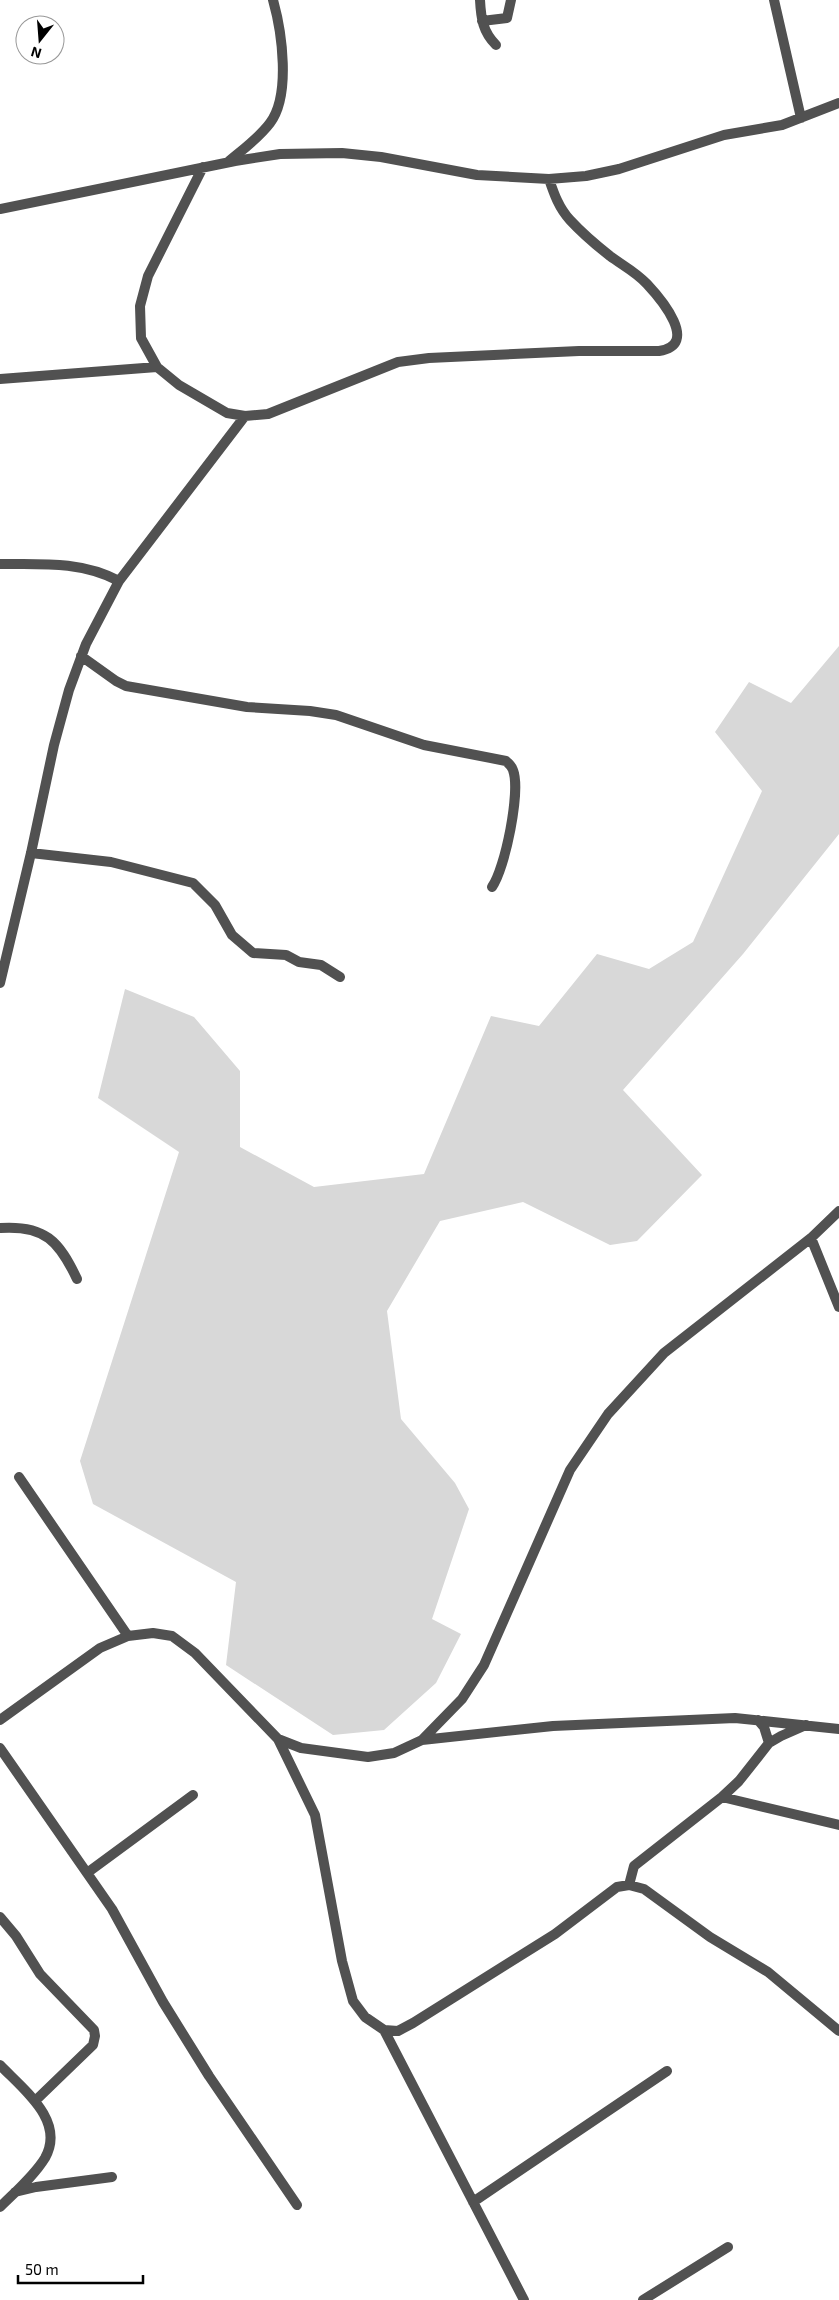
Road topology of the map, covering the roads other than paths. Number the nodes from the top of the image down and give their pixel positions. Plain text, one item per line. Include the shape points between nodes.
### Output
1 (273, 0) edge
2 (480, 0) edge
3 (511, 0) edge
4 (774, 0) edge
5 (482, 20) junction
6 (496, 45) dead end
7 (839, 103) edge
8 (801, 118) junction
9 (227, 162) junction
10 (203, 167) junction
11 (549, 179) junction
12 (0, 208) edge
13 (157, 367) junction
14 (0, 380) edge
15 (244, 416) junction
16 (0, 564) edge
17 (119, 581) junction
18 (81, 656) junction
19 (31, 853) junction
20 (492, 887) dead end
21 (340, 977) dead end
22 (0, 983) edge
23 (839, 1211) edge
24 (0, 1228) edge
25 (811, 1238) junction
26 (77, 1279) dead end
27 (839, 1307) edge
28 (19, 1477) dead end
29 (128, 1636) junction
30 (0, 1720) edge
31 (758, 1720) junction
32 (807, 1725) junction
33 (839, 1729) edge
34 (278, 1739) junction
35 (422, 1740) junction
36 (769, 1743) junction
37 (0, 1748) edge
38 (193, 1795) dead end
39 (722, 1798) junction
40 (839, 1825) edge
41 (88, 1873) junction
42 (629, 1885) junction
43 (0, 1917) edge
44 (384, 2030) junction
45 (839, 2031) edge
46 (0, 2066) edge
47 (667, 2071) dead end
48 (35, 2101) junction
49 (112, 2177) dead end
50 (14, 2192) junction
51 (472, 2202) junction
52 (297, 2206) dead end
53 (0, 2207) edge
54 (728, 2247) dead end
55 (524, 2300) edge
56 (642, 2300) edge

1 - 9 street via 282,42 282,97 270,123 259,136
2 - 5 street
3 - 5 street via 508,18
4 - 8 street
5 - 6 street via 486,35
7 - 8 street
8 - 11 street via 782,125 724,134 618,169
9 - 10 street
9 - 11 street via 280,154 342,153 477,175
10 - 12 street
10 - 13 street via 148,276 140,306 141,338
11 - 15 street via 556,201 568,219 609,256 642,279 669,311 677,326 674,346 659,351 579,351 398,362 268,414
13 - 14 street
13 - 15 street via 209,403 227,413
15 - 17 street
16 - 17 street via 88,568
17 - 18 street
18 - 19 street via 68,690 54,745
18 - 20 street via 126,686 247,707 336,715 432,747 506,761 515,776 513,817 501,870
19 - 21 street via 111,862 193,883 215,905 232,935 253,953 286,955 299,962 320,965
19 - 22 street
23 - 25 street
24 - 26 street via 31,1230 48,1238 64,1253
25 - 27 street
25 - 35 street via 664,1353 608,1414 570,1470 484,1665 462,1699
28 - 29 street
29 - 30 street via 100,1648
29 - 34 street via 153,1633 172,1636 195,1653
31 - 32 street
31 - 35 street via 735,1718 553,1726
31 - 36 street
32 - 33 street
32 - 36 street
34 - 35 street via 301,1748 368,1757 394,1753
34 - 44 street via 315,1815 342,1961 353,2001 365,2017
36 - 39 street
37 - 41 street
38 - 41 street
39 - 40 street
39 - 42 street via 634,1866
41 - 52 street via 112,1909 163,2002
42 - 44 street via 617,1887 555,1934 412,2023 398,2031
42 - 45 street via 644,1889 710,1937 768,1972
43 - 48 street via 40,1974 94,2030 92,2045
44 - 51 street
46 - 48 street
47 - 51 street
48 - 50 street via 49,2124 51,2137 45,2158
49 - 50 street
50 - 53 street
51 - 55 street
54 - 56 street

